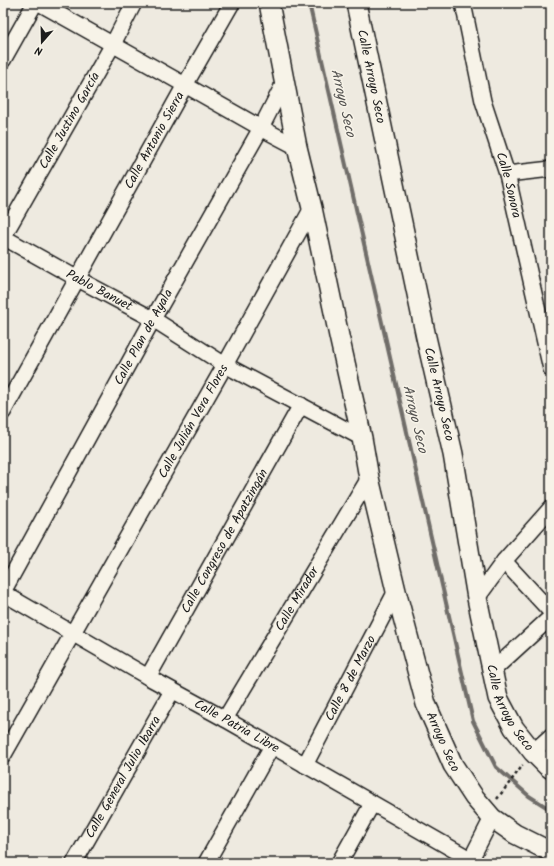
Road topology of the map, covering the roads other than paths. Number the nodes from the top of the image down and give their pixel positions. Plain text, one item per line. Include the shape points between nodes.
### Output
1 (35, 3) edge
2 (39, 3) edge
3 (134, 3) edge
4 (232, 3) edge
5 (269, 3) edge
6 (356, 3) edge
7 (463, 3) edge
8 (113, 44) junction
9 (3, 60) edge
10 (284, 83) junction
11 (185, 85) junction
12 (261, 128) junction
13 (297, 147) junction
14 (551, 169) edge
15 (507, 174) junction
16 (312, 208) junction
17 (3, 237) edge
18 (78, 279) junction
19 (544, 308) edge
20 (153, 319) junction
21 (225, 365) junction
22 (551, 369) edge
23 (301, 405) junction
24 (3, 412) edge
25 (362, 438) junction
26 (369, 478) junction
27 (551, 508) edge
28 (504, 561) junction
29 (396, 591) junction
30 (3, 592) edge
31 (476, 598) junction
32 (551, 612) edge
33 (551, 617) edge
34 (73, 633) junction
35 (492, 671) junction
36 (148, 677) junction
37 (172, 691) junction
38 (225, 719) junction
39 (551, 736) edge
40 (272, 746) junction
41 (533, 752) junction
42 (3, 756) edge
43 (305, 765) junction
44 (551, 769) edge
45 (372, 804) junction
46 (490, 815) junction
47 (551, 852) edge
48 (472, 862) edge
49 (74, 863) edge
50 (206, 863) edge
51 (339, 863) edge

1 - 9 street
2 - 8 street
3 - 8 street, Calle Justino García
4 - 11 street, Calle Antonio Sierra
5 - 10 street, Arroyo Seco
6 - 31 street, Calle Arroyo Seco via 453,454
7 - 15 street, Calle Sonora via 483,101
8 - 11 street
8 - 17 street, Calle Justino García
10 - 12 street, Calle Plan de Ayala
10 - 13 street, Arroyo Seco
11 - 12 street
11 - 18 street, Calle Antonio Sierra
12 - 13 street
12 - 20 street, Calle Plan de Ayala
13 - 16 street, Arroyo Seco
14 - 15 street
15 - 19 street, Calle Sonora
16 - 21 street, Calle Julián Vera Flores
16 - 25 street, Arroyo Seco
17 - 18 street, Pablo Banuet
18 - 20 street, Pablo Banuet
18 - 24 street, Calle Antonio Sierra
19 - 22 street, Calle Sonora
20 - 21 street, Pablo Banuet
20 - 30 street, Calle Plan de Ayala
21 - 23 street, Pablo Banuet
21 - 34 street, Calle Julián Vera Flores
23 - 25 street, Pablo Banuet
23 - 36 street, Calle Congreso de Apatzingán
25 - 26 street, Arroyo Seco
26 - 29 street, Arroyo Seco
26 - 38 street, Calle Mirador
27 - 28 street
28 - 31 street
28 - 32 street
29 - 43 street, Calle 8 de Marzo
29 - 46 street, Arroyo Seco via 426,704 452,765
30 - 34 street, Calle Patria Libre
31 - 35 street, Calle Arroyo Seco
33 - 35 street
34 - 36 street, Calle Patria Libre
34 - 42 street, Calle Julián Vera Flores
35 - 41 street, Calle Arroyo Seco via 498,698 514,728
36 - 37 street, Calle Patria Libre
37 - 38 street, Calle Patria Libre
37 - 49 street, Calle General Julio Ibarra
38 - 40 street, Calle Patria Libre
39 - 41 street
40 - 43 street, Calle Patria Libre
40 - 50 street
41 - 44 street, Calle Arroyo Seco
43 - 45 street, Calle Patria Libre
45 - 48 street, Calle Patria Libre
45 - 51 street
46 - 47 street, Arroyo Seco via 516,834
46 - 48 street

